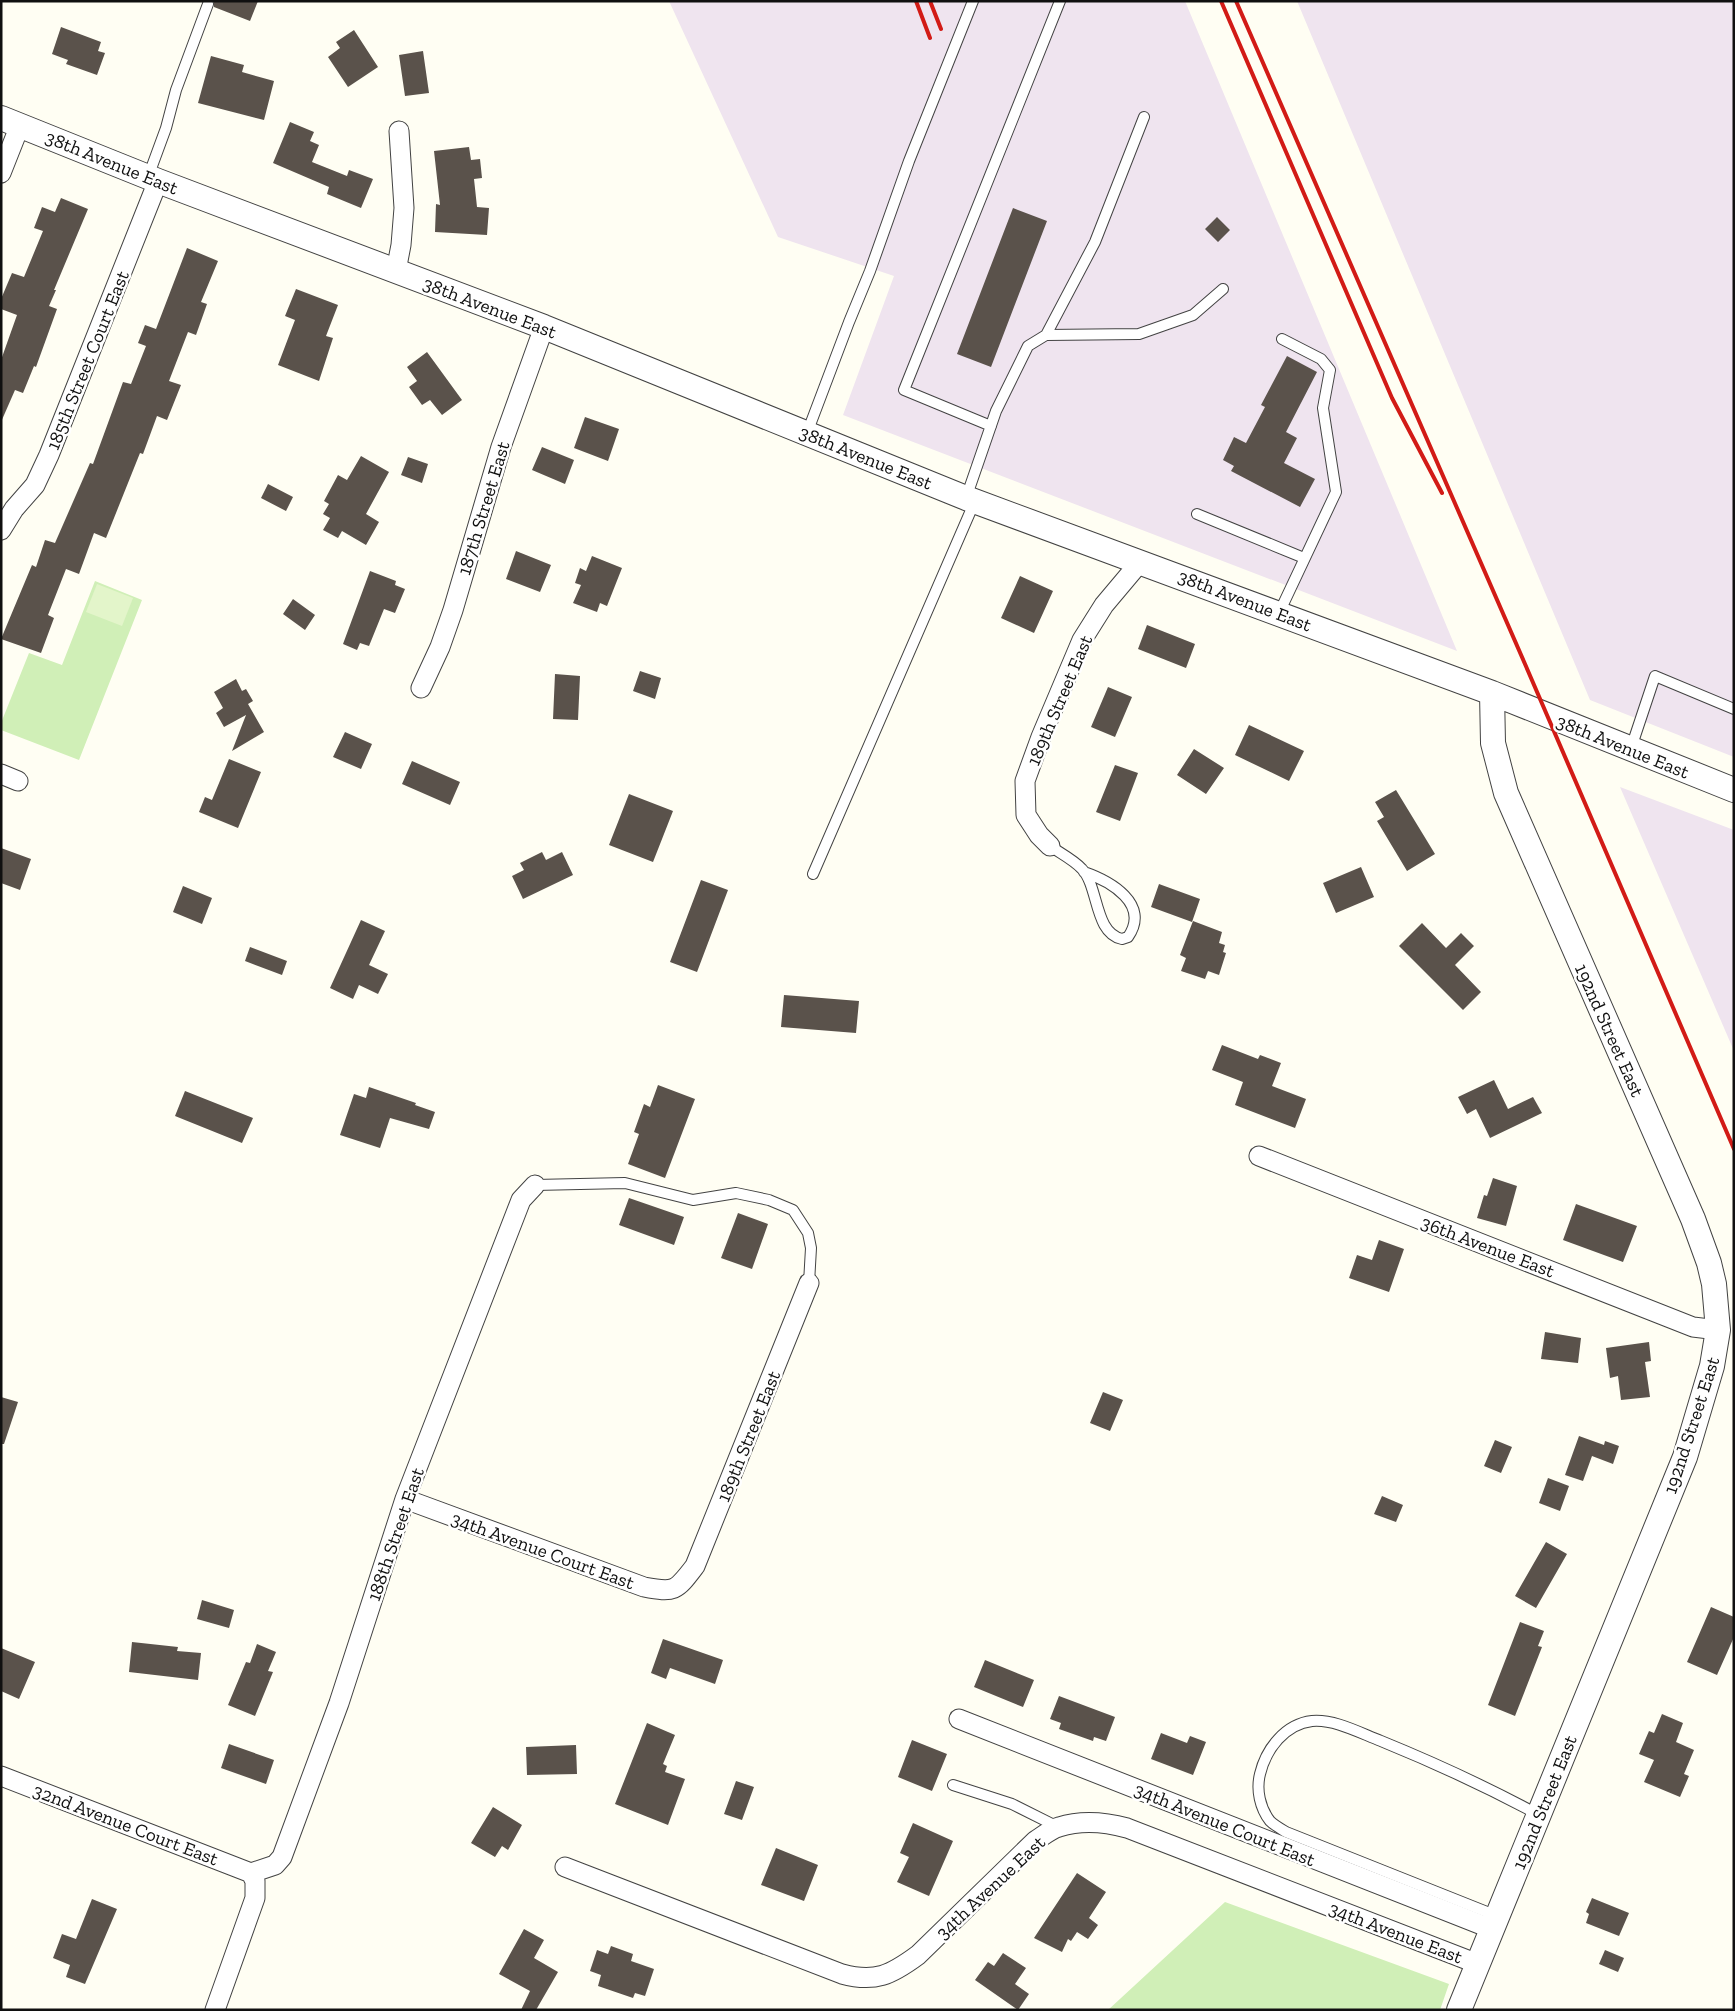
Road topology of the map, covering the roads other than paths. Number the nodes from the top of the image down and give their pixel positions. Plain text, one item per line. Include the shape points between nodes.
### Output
1 (973, 1) edge
2 (1060, 1) edge
3 (208, 4) dead end
4 (1144, 117) dead end
5 (11, 121) edge
6 (399, 131) dead end
7 (1, 173) edge
8 (153, 179) junction
9 (396, 271) junction
10 (1223, 289) dead end
11 (544, 327) junction
12 (1046, 335) junction
13 (1282, 339) dead end
14 (991, 426) junction
15 (806, 433) junction
16 (971, 499) junction
17 (1197, 514) dead end
18 (1, 530) edge
19 (1304, 558) junction
20 (1141, 561) junction
21 (1279, 613) junction
22 (421, 688) dead end
23 (1492, 694) junction
24 (1734, 709) edge
25 (1630, 749) junction
26 (1734, 790) edge
27 (1050, 846) joint
28 (1084, 872) junction
29 (812, 874) dead end
30 (1259, 1156) dead end
31 (535, 1185) joint
32 (809, 1283) joint
33 (1718, 1330) junction
34 (405, 1499) junction
35 (681, 1585) joint
36 (959, 1719) dead end
37 (1, 1776) edge
38 (954, 1785) dead end
39 (1539, 1815) junction
40 (1058, 1827) junction
41 (565, 1867) dead end
42 (252, 1873) junction
43 (1495, 1923) junction
44 (1478, 1964) junction
45 (215, 2010) edge
46 (1460, 2010) edge

1 - 15 lane
2 - 14 lane via 904,390
3 - 8 lane via 176,90
4 - 12 lane via 1095,242
5 - 7 street
5 - 8 street, 38th Avenue East
6 - 9 street via 404,208
8 - 9 street, 38th Avenue East
8 - 18 street, 185th Street Court East via 49,455 35,485
9 - 11 street, 38th Avenue East
10 - 12 lane via 1193,314 1139,334
11 - 15 street, 38th Avenue East
11 - 22 street, 187th Street East via 501,447 453,610
12 - 14 lane via 1028,346
13 - 19 lane via 1321,359 1330,370 1323,408 1336,492
14 - 16 lane
15 - 16 street, 38th Avenue East
16 - 20 street, 38th Avenue East
16 - 29 lane
17 - 19 lane
19 - 21 lane
20 - 21 street, 38th Avenue East
20 - 27 street, 189th Street East via 1104,605 1082,640 1025,782 1026,815
21 - 23 street, 38th Avenue East
23 - 25 street, 38th Avenue East
23 - 33 street, 192nd Street East via 1493,743 1506,793 1693,1219 1714,1284
24 - 25 lane via 1655,676
25 - 26 street, 38th Avenue East
27 - 28 lane
28 - 28 lane via 1104,924 1117,938 1128,937 1134,925 1132,904 1100,877
30 - 33 street, 36th Avenue East via 1693,1327
31 - 32 lane via 625,1183 692,1200 736,1194 769,1200 793,1210 808,1233 811,1248
31 - 34 street, 188th Street East via 521,1200
32 - 35 street, 189th Street East via 695,1566
33 - 39 street, 192nd Street East via 1707,1385 1685,1457
34 - 35 street, 34th Avenue Court East via 644,1587 669,1590
34 - 42 street, 188th Street East via 339,1703 282,1857 275,1865
36 - 43 street, 34th Avenue Court East
37 - 42 street, 32nd Avenue Court East
38 - 40 lane via 1012,1804
39 - 43 street, 192nd Street East
39 - 43 lane via 1446,1768 1330,1723 1307,1722 1285,1732 1263,1763 1259,1787 1263,1808 1271,1822 1286,1832
40 - 41 street, 34th Avenue East via 1035,1841 918,1955 896,1970 872,1978 842,1974
40 - 44 street, 34th Avenue East via 1085,1823 1127,1828
42 - 45 street via 255,1898
43 - 44 street, 192nd Street East
44 - 46 street, 192nd Street East

